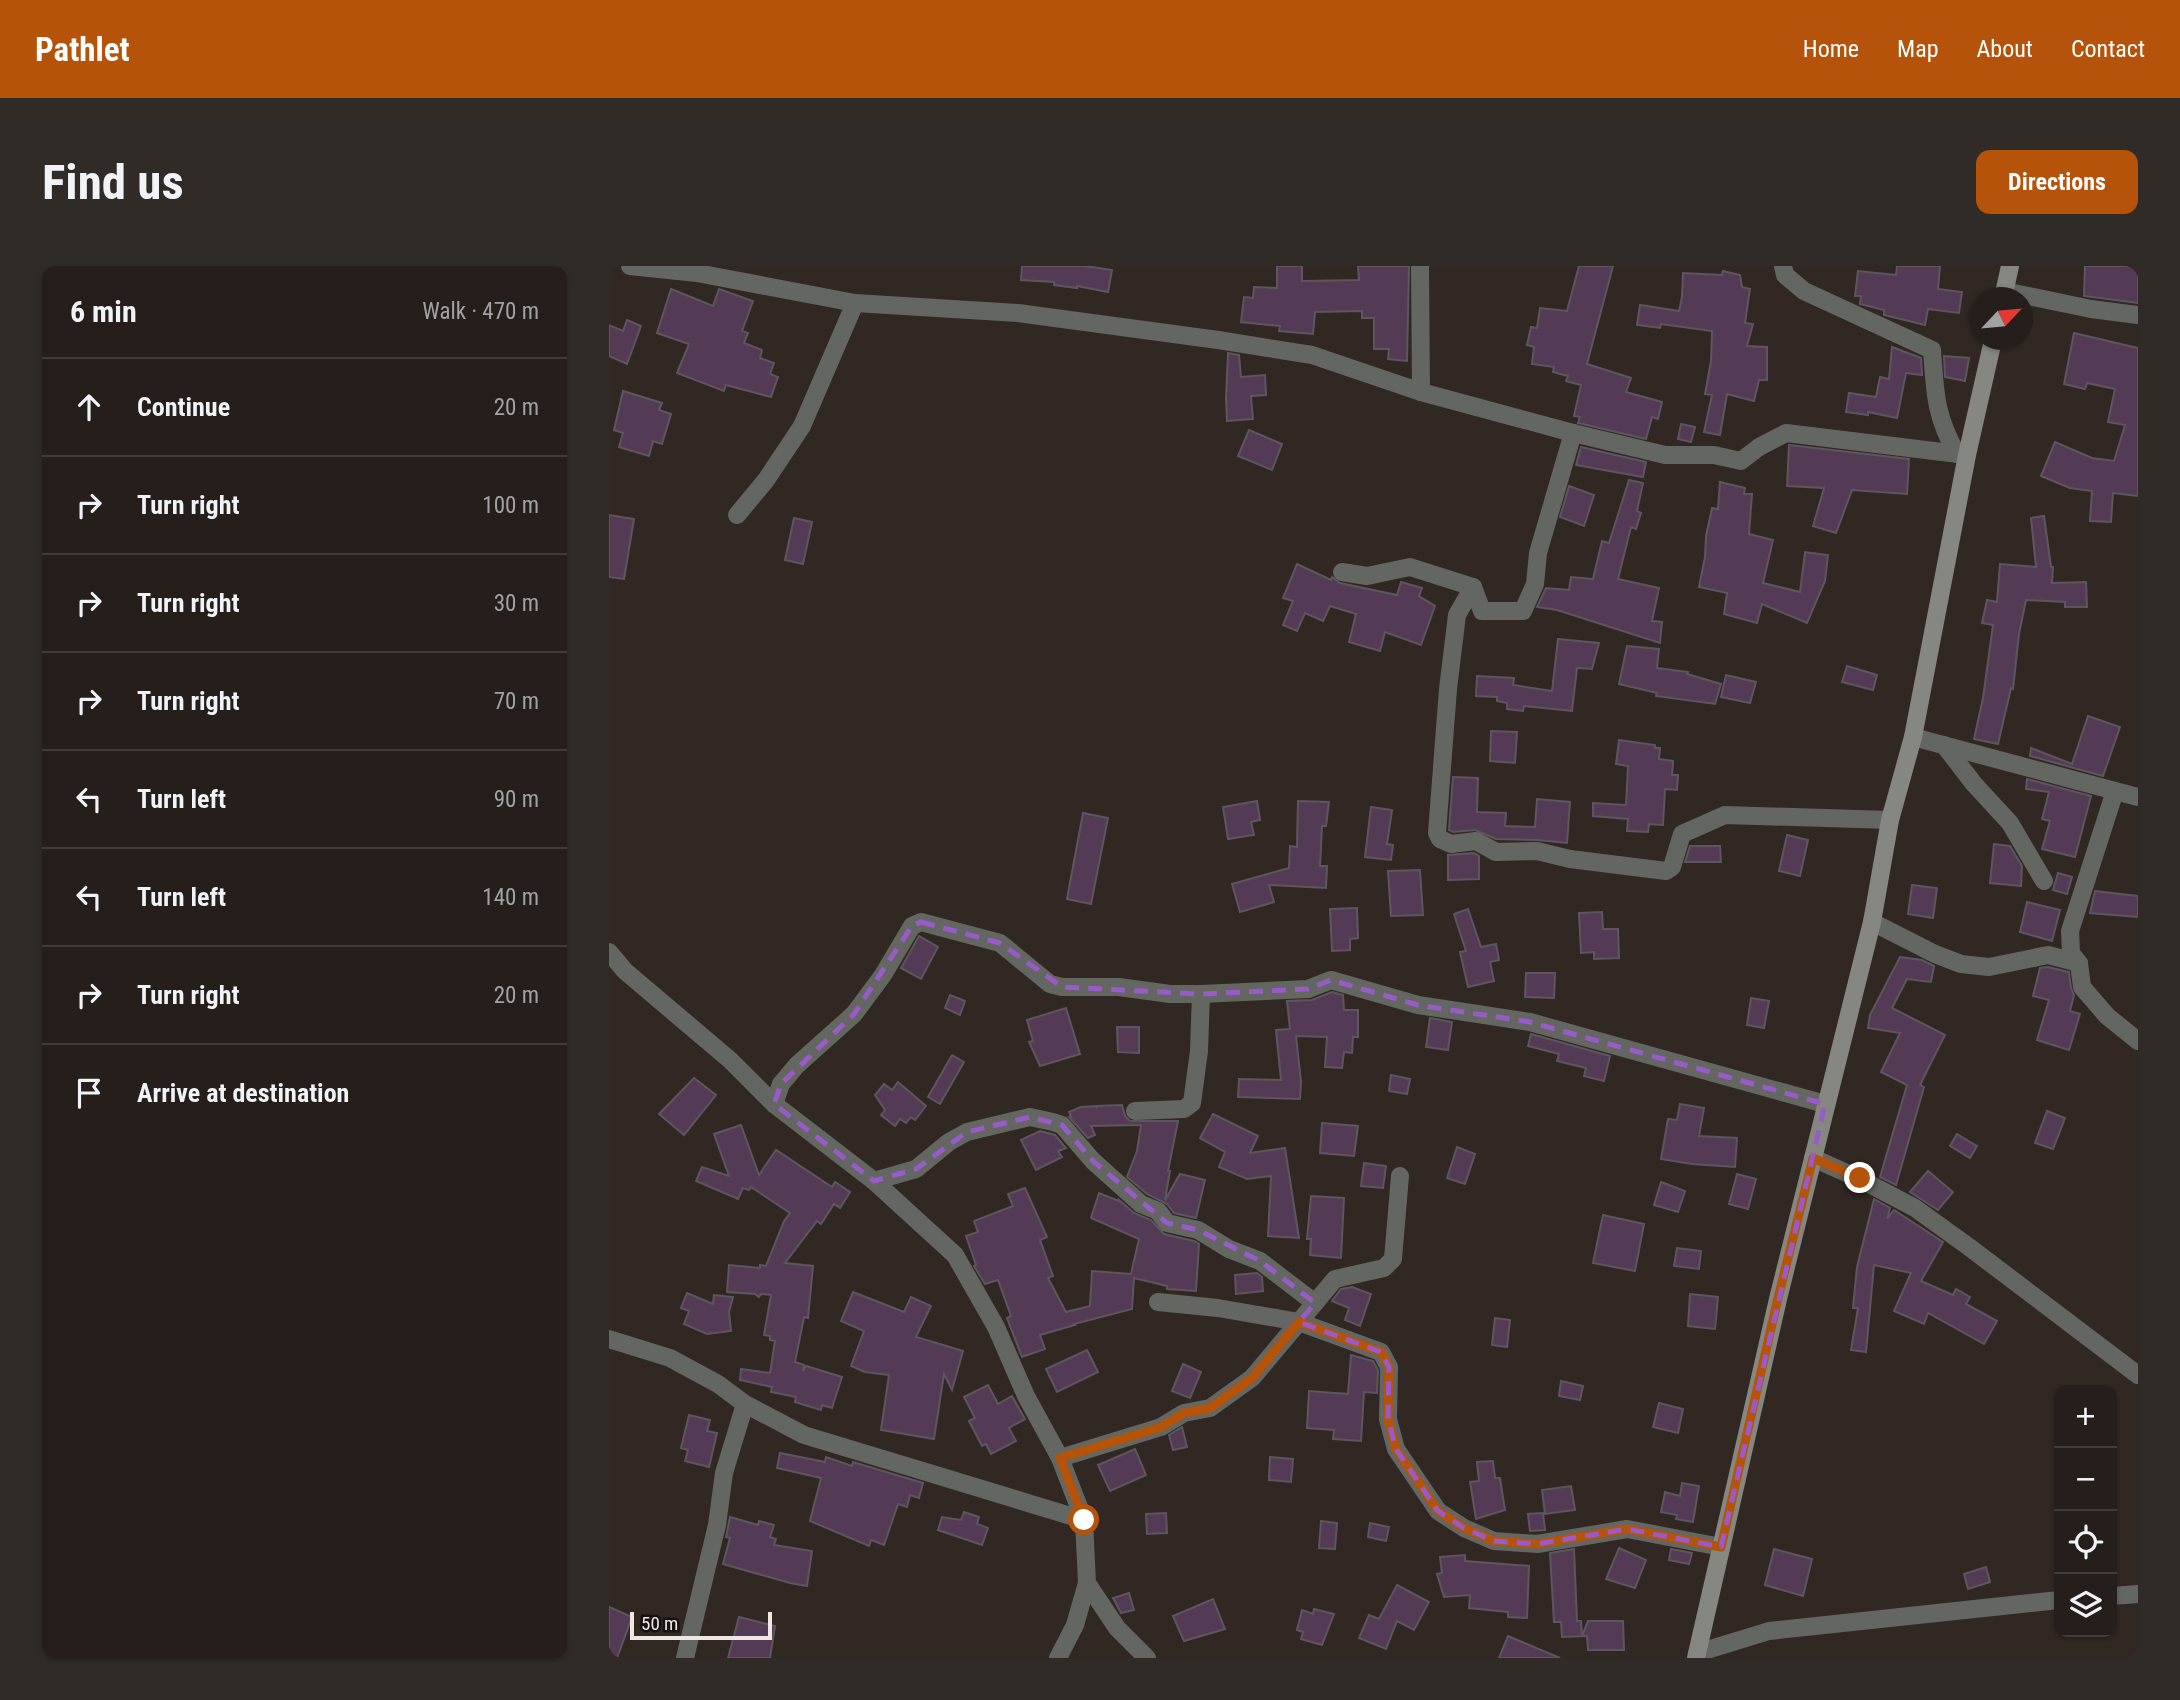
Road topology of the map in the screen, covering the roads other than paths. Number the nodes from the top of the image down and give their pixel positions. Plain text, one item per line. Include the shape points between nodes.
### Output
1 (630, 266) edge
2 (719, 266) edge
3 (1420, 266) edge
4 (1783, 266) edge
5 (2010, 266) edge
6 (697, 273) junction
7 (2005, 287) edge
8 (2033, 299) edge
9 (855, 303) junction
10 (2138, 315) edge
11 (1990, 350) edge
12 (1421, 392) junction
13 (1573, 433) junction
14 (1962, 454) junction
15 (737, 515) dead end
16 (1342, 572) dead end
17 (1473, 586) junction
18 (1913, 737) junction
19 (1944, 745) junction
20 (2115, 791) junction
21 (2138, 797) edge
22 (1891, 820) junction
23 (2044, 881) dead end
24 (1872, 922) junction
25 (609, 952) edge
26 (2079, 963) junction
27 (1201, 993) junction
28 (2138, 1041) edge
29 (774, 1104) junction
30 (1825, 1104) junction
31 (1135, 1111) dead end
32 (1813, 1158) junction
33 (1400, 1176) dead end
34 (874, 1181) junction
35 (1158, 1302) dead end
36 (1315, 1303) junction
37 (1299, 1322) junction
38 (609, 1339) edge
39 (2138, 1375) edge
40 (744, 1405) junction
41 (1060, 1458) junction
42 (1084, 1520) junction
43 (1721, 1547) junction
44 (1087, 1583) junction
45 (2138, 1594) edge
46 (2117, 1596) edge
47 (2054, 1601) edge
48 (1697, 1656) edge
49 (685, 1658) edge
50 (1058, 1658) edge
51 (1147, 1658) edge

1 - 6 street
2 - 6 street
3 - 12 street
4 - 14 street via 1785,275 1804,291 1932,350 1936,405 1945,434
5 - 7 main road
6 - 9 street
8 - 10 street
9 - 12 street via 1018,313 1218,340 1312,355
9 - 15 street via 802,426
11 - 14 main road
12 - 13 street
13 - 14 street via 1665,455 1714,455 1741,461 1786,433
13 - 17 street via 1538,553 1535,584 1523,611 1482,611
14 - 18 main road
16 - 17 street via 1367,576 1411,567
17 - 22 street via 1458,614 1449,676 1440,839 1451,845 1476,841 1496,852 1537,851 1666,871 1672,867 1682,834 1725,815
18 - 19 street
18 - 22 main road
19 - 20 street
19 - 23 street via 2010,823
20 - 21 street
20 - 26 street via 2070,931 2071,953
22 - 24 main road
24 - 26 street via 1961,964 1989,967 2048,955
24 - 30 main road
25 - 29 street
26 - 28 street via 2083,986 2107,1016
27 - 29 street via 1050,984 1000,943 921,922 912,926 854,1014 797,1065
27 - 30 street via 1308,989 1331,980 1418,1005 1530,1022
27 - 31 street via 1192,1102 1184,1109
29 - 34 street
30 - 32 main road
32 - 39 street via 1915,1208
32 - 43 main road
33 - 36 street via 1393,1259 1384,1268 1335,1279
34 - 36 street via 916,1169 967,1132 1030,1117 1053,1122 1062,1125 1093,1161 1167,1223 1198,1230 1260,1261
34 - 41 street via 954,1255 996,1327
35 - 37 street
36 - 37 street
37 - 41 street via 1252,1378 1210,1408
37 - 43 street via 1381,1352 1389,1367 1388,1419 1396,1449 1438,1511 1464,1528 1494,1541 1537,1544 1627,1529
38 - 40 street via 670,1358 718,1384
40 - 42 street via 804,1435
40 - 49 street via 724,1473 717,1525
41 - 42 street
42 - 44 street
43 - 48 main road
44 - 50 street via 1075,1625
44 - 51 street via 1117,1628
45 - 46 street
47 - 48 street via 1769,1631

